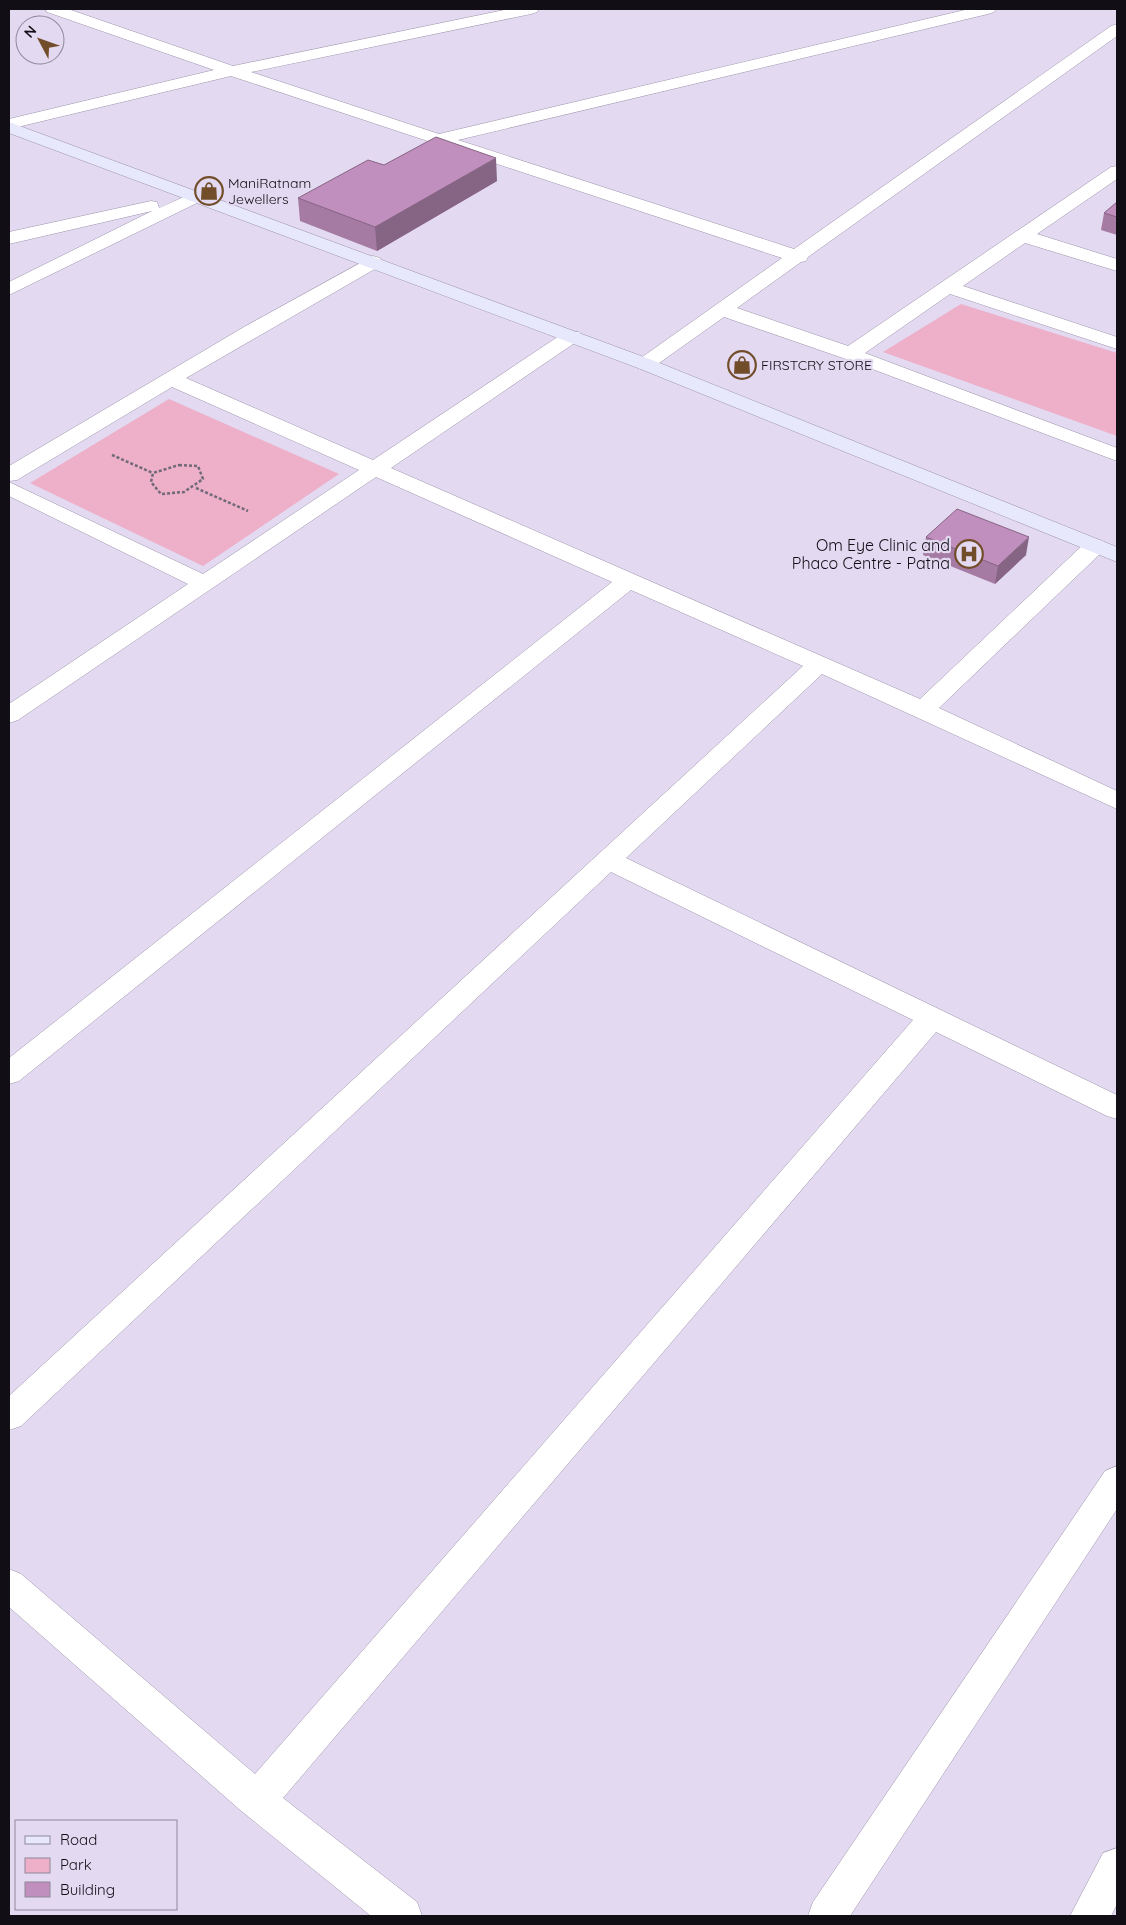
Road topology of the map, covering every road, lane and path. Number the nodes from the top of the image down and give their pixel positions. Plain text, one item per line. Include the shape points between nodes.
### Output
1 (58, 9) edge
2 (531, 9) edge
3 (988, 9) edge
4 (437, 14) dead end
5 (451, 26) junction
6 (1117, 29) edge
7 (232, 71) junction
8 (9, 126) edge
9 (437, 140) junction
10 (1117, 171) edge
11 (195, 196) junction
12 (1022, 236) junction
13 (9, 238) edge
14 (798, 257) junction
15 (373, 262) junction
16 (1117, 265) edge
17 (948, 287) junction
18 (9, 288) edge
19 (724, 310) junction
20 (572, 336) junction
21 (1117, 342) edge
22 (850, 354) junction
23 (645, 364) junction
24 (171, 380) junction
25 (72, 438) junction
26 (1117, 455) edge
27 (376, 470) junction
28 (153, 473) junction
29 (9, 475) edge
30 (9, 488) edge
31 (196, 488) junction
32 (288, 528) junction
33 (1095, 546) junction
34 (1117, 555) edge
35 (628, 580) junction
36 (204, 583) junction
37 (819, 664) junction
38 (923, 710) junction
39 (9, 715) edge
40 (1117, 801) edge
41 (607, 859) junction
42 (932, 1017) junction
43 (9, 1073) edge
44 (1117, 1108) edge
45 (9, 1416) edge
46 (1117, 1480) edge
47 (9, 1585) edge
48 (258, 1800) junction
49 (1117, 1867) edge
50 (403, 1916) edge
51 (827, 1916) edge
52 (1088, 1916) edge

1 - 7 street
2 - 5 street
3 - 9 street
4 - 5 street
5 - 7 street
6 - 14 street
7 - 8 street
7 - 9 street
8 - 11 street
9 - 14 street
10 - 12 street
11 - 13 street
11 - 15 street
11 - 18 street
12 - 16 street
12 - 17 street
14 - 19 street
15 - 20 street
15 - 24 street
17 - 21 street
17 - 22 street
19 - 22 street
19 - 23 street
20 - 23 street
20 - 27 street
22 - 26 street
23 - 33 street
24 - 25 street
24 - 27 street
25 - 28 path
25 - 29 street
27 - 32 street
27 - 35 street
28 - 31 path via 152,482 162,494 180,495
28 - 31 path via 179,465 198,466 204,479
30 - 36 street
31 - 32 path
32 - 36 street
33 - 34 street
33 - 38 street
35 - 37 street
35 - 43 street
36 - 39 street
37 - 38 street
37 - 41 street
38 - 40 street
41 - 42 street
41 - 45 street
42 - 44 street
42 - 48 street
46 - 51 street
47 - 48 street
48 - 50 street
49 - 52 street

